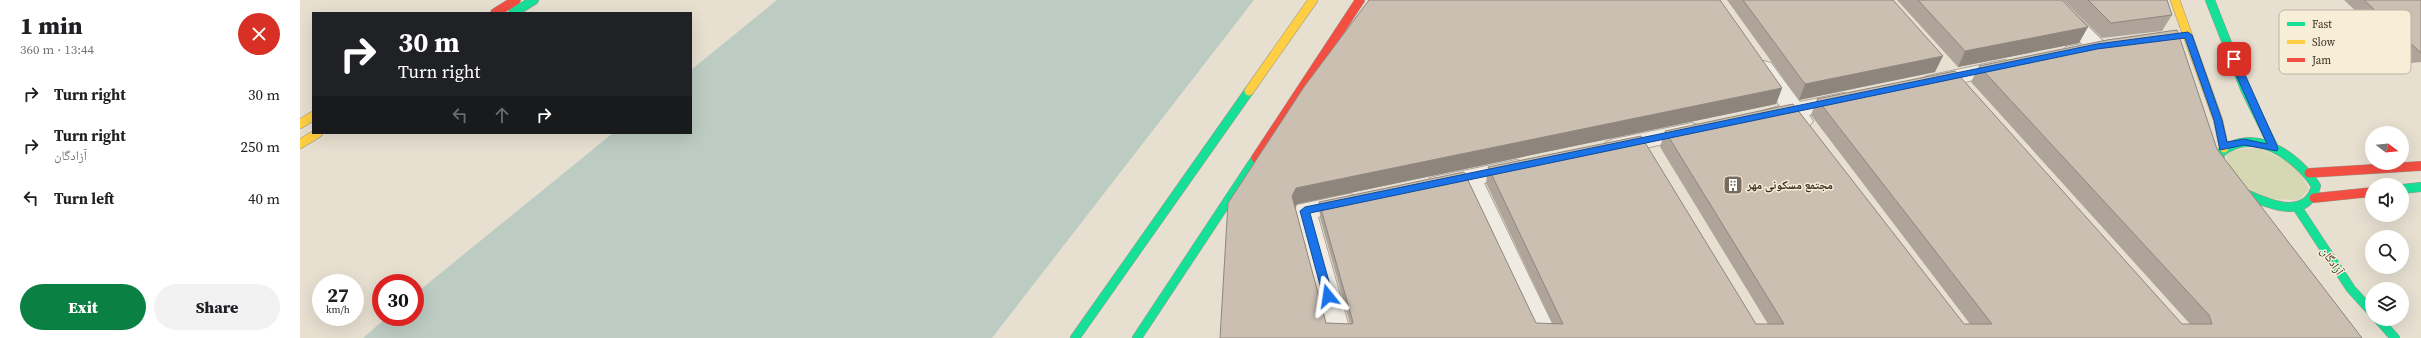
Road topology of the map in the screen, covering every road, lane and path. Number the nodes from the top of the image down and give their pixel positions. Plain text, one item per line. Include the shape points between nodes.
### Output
1 (516, 0) edge
2 (534, 0) edge
3 (1313, 0) edge
4 (1360, 0) edge
5 (2050, 0) edge
6 (2175, 0) edge
7 (2210, 0) edge
8 (496, 12) edge
9 (515, 12) edge
10 (2188, 35) junction
11 (2165, 38) edge
12 (1752, 52) edge
13 (2051, 57) edge
14 (1936, 60) edge
15 (2020, 63) edge
16 (1952, 78) junction
17 (1914, 86) edge
18 (1968, 96) edge
19 (1861, 97) edge
20 (1794, 111) junction
21 (312, 117) edge
22 (1749, 120) edge
23 (300, 124) edge
24 (1711, 128) edge
25 (316, 134) edge
26 (1813, 136) edge
27 (1644, 141) junction
28 (300, 144) edge
29 (2224, 148) junction
30 (2274, 148) junction
31 (1598, 151) edge
32 (1656, 162) edge
33 (1538, 163) edge
34 (2421, 166) edge
35 (2309, 173) junction
36 (1470, 177) junction
37 (2421, 187) edge
38 (1417, 188) edge
39 (2409, 188) edge
40 (2242, 192) junction
41 (2365, 193) edge
42 (1365, 198) edge
43 (2314, 198) junction
44 (2297, 207) junction
45 (2256, 211) edge
46 (2365, 304) edge
47 (2384, 326) edge
48 (1075, 338) edge
49 (1137, 338) edge
50 (1340, 338) edge
51 (1547, 338) edge
52 (2395, 338) edge

1 - 8 main road
2 - 9 main road
3 - 48 main road
4 - 49 main road
5 - 13 street via 2104,46
6 - 10 main road
7 - 30 main road via 2245,89
10 - 11 street
10 - 29 main road via 2218,120
12 - 20 street
14 - 16 street
15 - 16 street
16 - 17 street
16 - 18 street
19 - 20 street
20 - 22 street
20 - 26 street
21 - 23 main road
24 - 27 street
25 - 28 main road
27 - 31 street
27 - 32 street
29 - 30 main road via 2232,143 2244,142
29 - 40 main road via 2219,154 2218,163 2222,172
30 - 35 main road via 2294,159
33 - 36 street
34 - 35 main road
35 - 43 main road via 2317,191
36 - 38 street
36 - 51 street
37 - 39 main road
40 - 44 main road via 2266,203
40 - 45 main road
41 - 43 main road
42 - 50 street via 1305,211
43 - 44 main road via 2307,204
44 - 46 main road, آزادگان via 2351,289
47 - 52 main road

